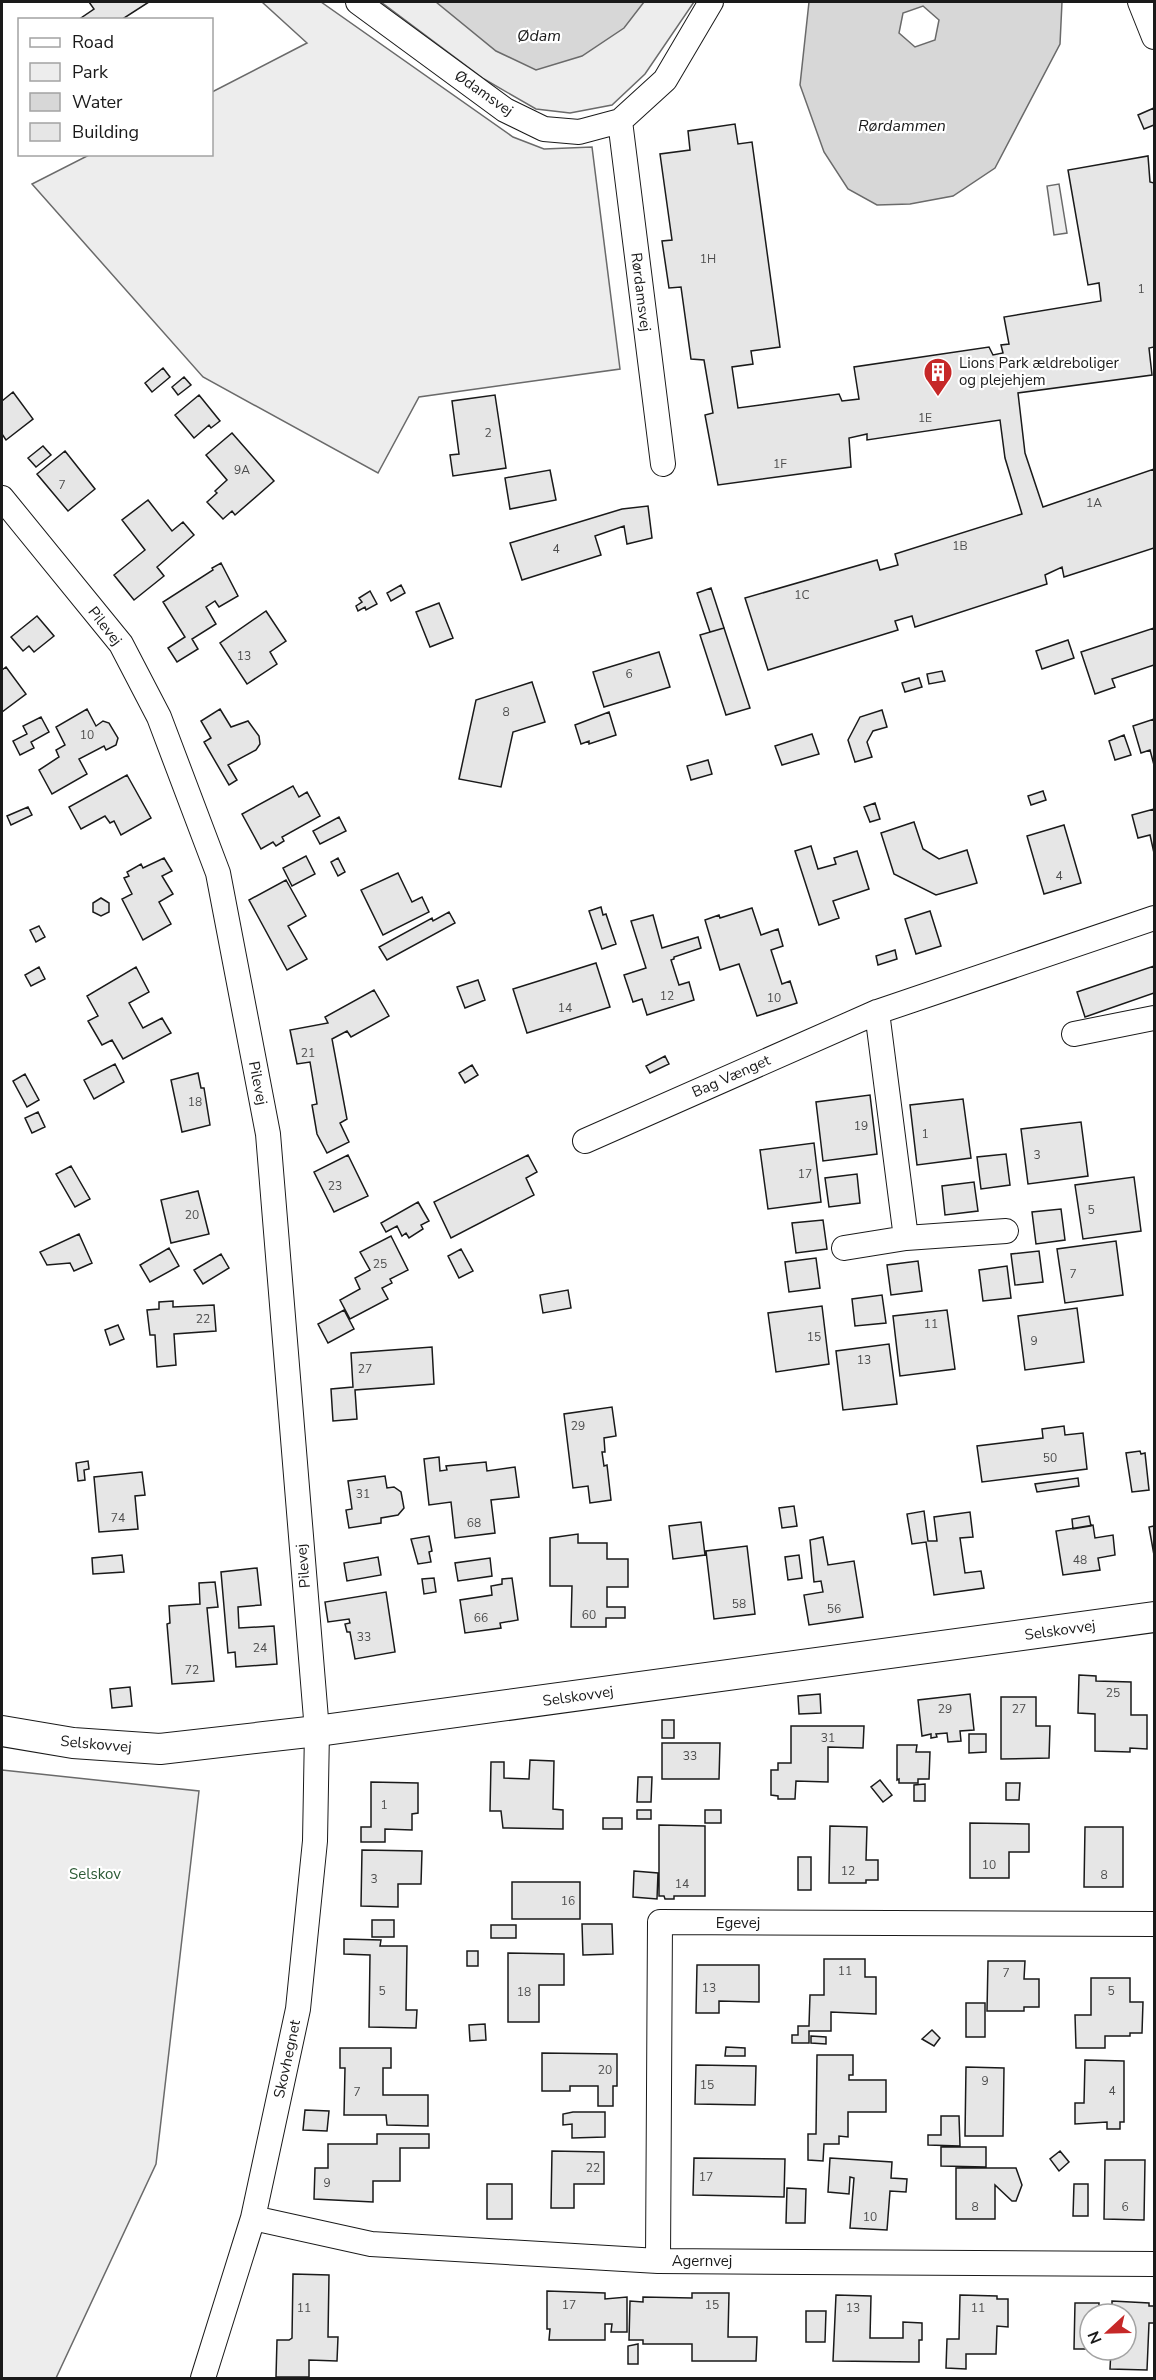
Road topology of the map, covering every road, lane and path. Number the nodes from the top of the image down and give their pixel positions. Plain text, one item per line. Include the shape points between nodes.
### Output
1 (358, 2) edge
2 (711, 2) edge
3 (1140, 2) edge
4 (1155, 37) edge
5 (620, 121) junction
6 (663, 464) dead end
7 (2, 498) edge
8 (1155, 918) edge
9 (877, 1012) junction
10 (1155, 1018) edge
11 (1074, 1034) dead end
12 (585, 1141) dead end
13 (1006, 1231) dead end
14 (906, 1238) junction
15 (844, 1248) dead end
16 (1155, 1617) edge
17 (2, 1731) edge
18 (317, 1731) junction
19 (1155, 1924) edge
20 (253, 2218) junction
21 (658, 2261) junction
22 (1155, 2264) edge
23 (203, 2379) edge

1 - 5 street, Ødamsvej via 505,110 544,129 579,132
2 - 5 street, Ødamsvej via 664,80
3 - 4 street
5 - 6 street, Rørdamsvej
7 - 18 street, Pilevej via 121,644 159,717 218,873 268,1134
8 - 9 street, Bag Vænget
9 - 12 street, Bag Vænget
9 - 14 street
10 - 11 street
13 - 14 street
14 - 15 street
16 - 18 street, Selskovvej
17 - 18 street, Selskovvej via 73,1743 160,1749
18 - 20 street, Skovhegnet via 315,1841 298,2009
19 - 21 street, Egevej via 660,1922
20 - 21 street, Agernvej via 371,2244
20 - 23 street, Skovhegnet
21 - 22 street, Agernvej

